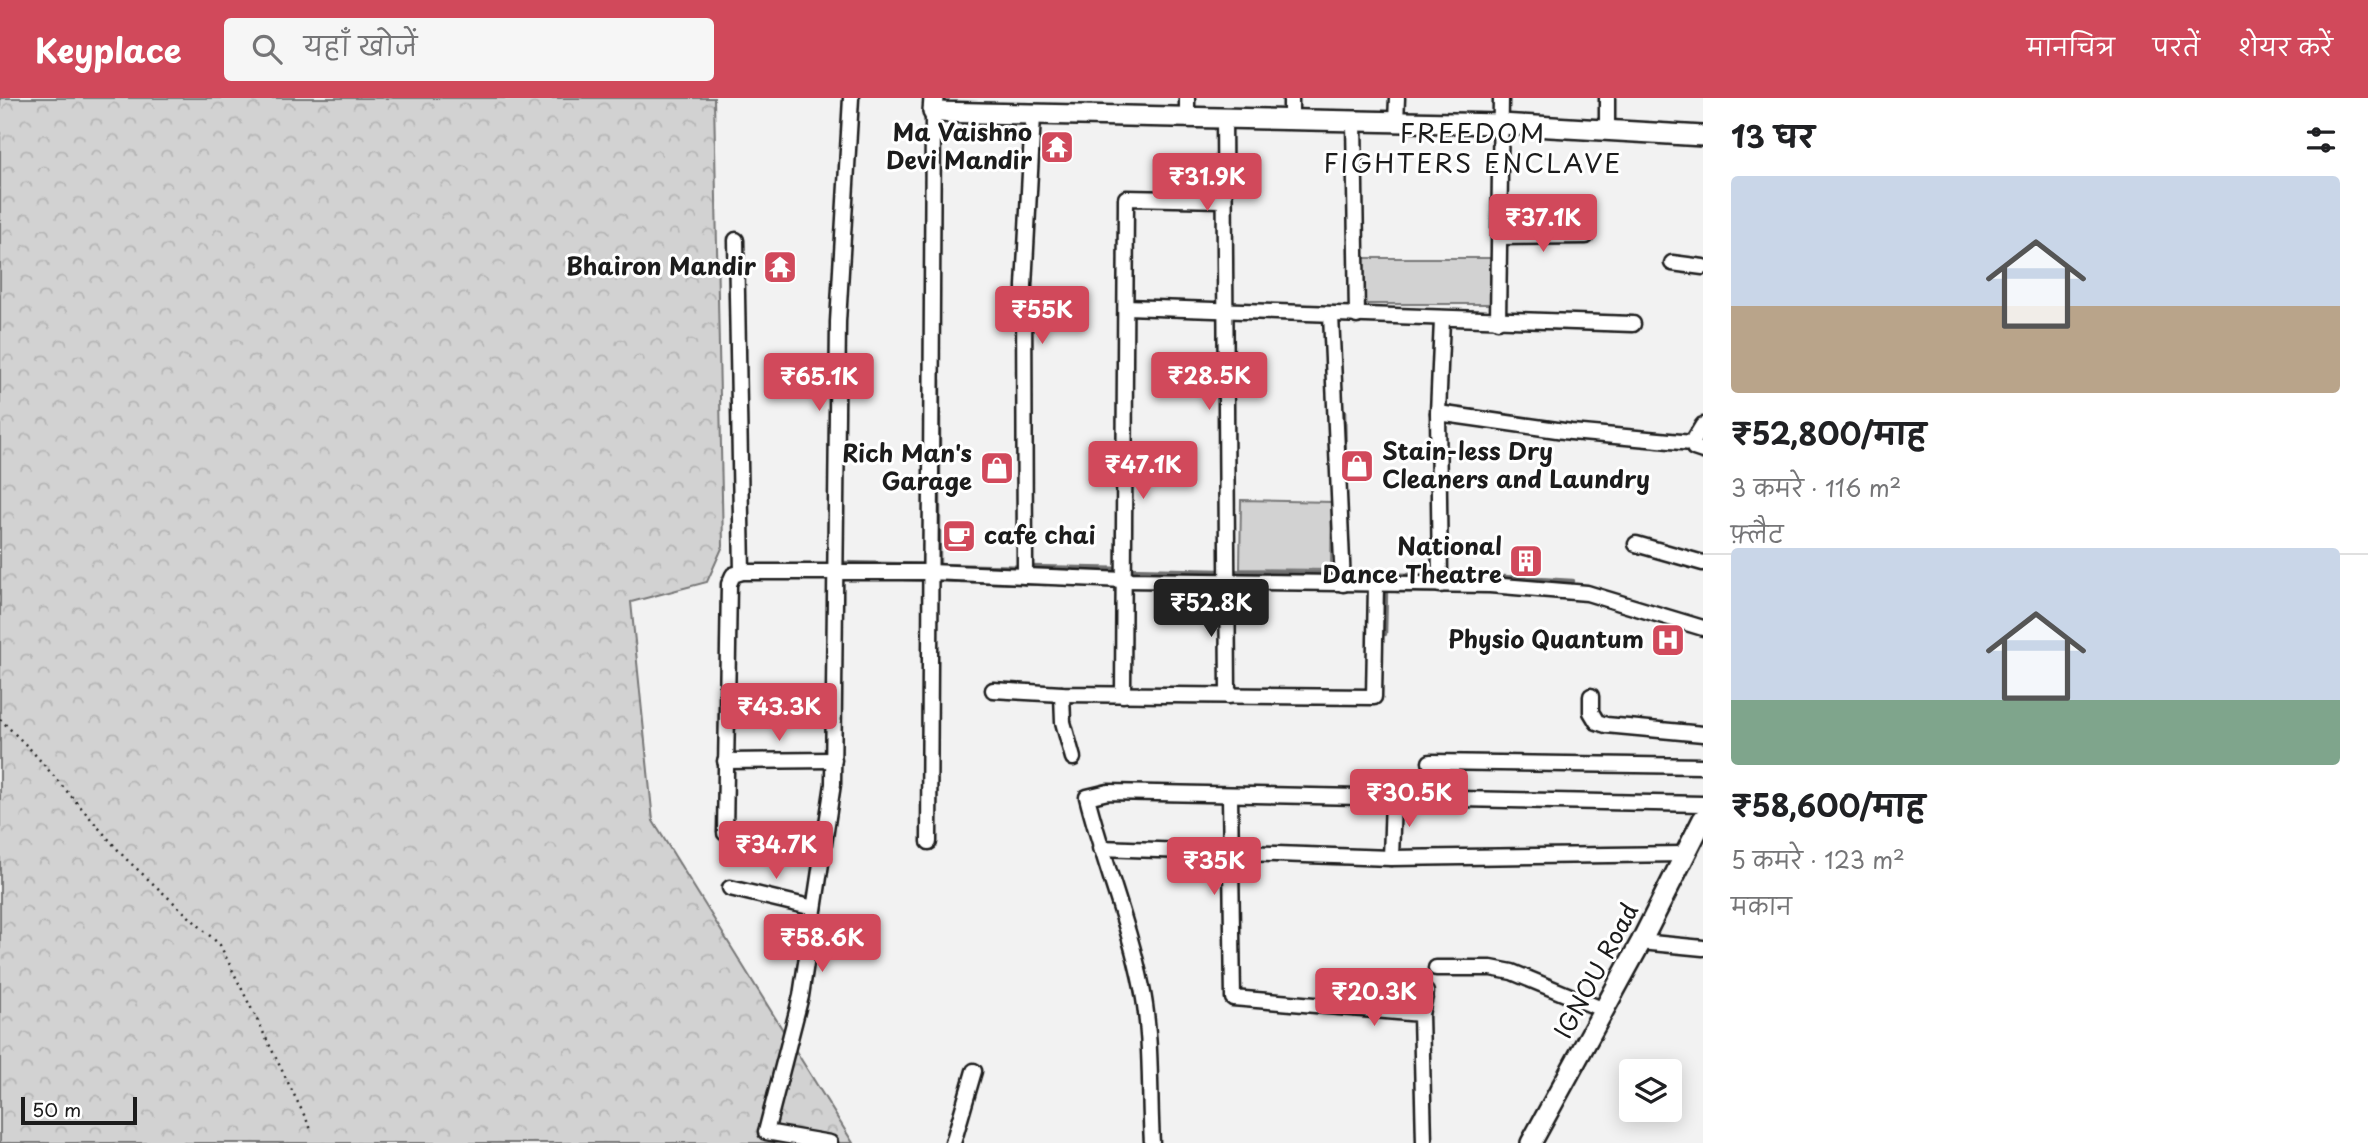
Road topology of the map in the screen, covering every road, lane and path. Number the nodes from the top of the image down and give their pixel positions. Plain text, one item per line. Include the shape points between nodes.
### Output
1 (850, 98) edge
2 (1291, 98) edge
3 (1397, 98) edge
4 (1501, 98) edge
5 (1607, 98) edge
6 (933, 105) edge
7 (1187, 107) edge
8 (1033, 116) junction
9 (1224, 116) junction
10 (1291, 118) junction
11 (1354, 120) junction
12 (1396, 122) junction
13 (1501, 124) junction
14 (1607, 129) junction
15 (1703, 136) edge
16 (1224, 200) junction
17 (1586, 236) dead end
18 (1499, 237) junction
19 (736, 240) dead end
20 (1672, 263) dead end
21 (1703, 267) edge
22 (1126, 307) junction
23 (1226, 311) junction
24 (1331, 315) junction
25 (1357, 316) junction
26 (1442, 320) junction
27 (1498, 321) junction
28 (1633, 324) dead end
29 (1438, 413) junction
30 (1703, 425) edge
31 (1697, 447) edge
32 (1636, 544) dead end
33 (1703, 563) edge
34 (930, 566) junction
35 (742, 572) junction
36 (834, 573) junction
37 (1025, 576) junction
38 (1125, 580) junction
39 (1228, 582) junction
40 (1343, 584) junction
41 (1376, 584) junction
42 (1440, 585) junction
43 (1703, 628) edge
44 (993, 690) dead end
45 (1062, 694) junction
46 (1122, 695) junction
47 (1228, 696) junction
48 (1591, 696) dead end
49 (0, 719) edge
50 (1703, 734) edge
51 (1073, 758) dead end
52 (834, 760) junction
53 (725, 761) junction
54 (1430, 762) dead end
55 (1703, 766) edge
56 (1230, 796) junction
57 (1393, 799) junction
58 (1703, 804) edge
59 (1703, 819) edge
60 (724, 833) dead end
61 (929, 842) dead end
62 (1100, 848) junction
63 (1684, 854) junction
64 (1231, 855) junction
65 (1391, 858) junction
66 (730, 888) dead end
67 (814, 908) junction
68 (1642, 942) junction
69 (1703, 948) edge
70 (1436, 968) dead end
71 (1426, 992) dead end
72 (1604, 1010) junction
73 (1421, 1014) junction
74 (975, 1071) dead end
75 (311, 1129) dead end
76 (830, 1143) edge
77 (953, 1143) edge
78 (1152, 1143) edge
79 (1424, 1143) edge
80 (1531, 1143) edge

1 - 36 street via 838,322
2 - 10 street
3 - 12 street
4 - 13 street
5 - 14 street
6 - 8 street
6 - 34 street
7 - 8 street
7 - 9 street
8 - 37 street via 1024,286
9 - 10 street
9 - 16 street
10 - 11 street
11 - 12 street
11 - 25 street
12 - 13 street
13 - 14 street
13 - 18 street
14 - 15 street
16 - 22 street via 1126,198
16 - 23 street
17 - 18 street
18 - 27 street
19 - 35 street
20 - 21 street
22 - 23 street
22 - 38 street
23 - 24 street
23 - 39 street
24 - 25 street
24 - 40 street
25 - 26 street
26 - 27 street
26 - 29 street
27 - 28 street
29 - 31 street
29 - 42 street
30 - 31 street
32 - 33 street
34 - 36 street
34 - 37 street
34 - 61 street
35 - 36 street
35 - 53 street via 733,575 729,584
36 - 52 street
37 - 38 street
38 - 39 street
38 - 46 street
39 - 40 street
39 - 47 street
40 - 41 street
41 - 42 street
41 - 47 street via 1374,697
42 - 43 street via 1587,593
44 - 45 street
45 - 46 street
45 - 51 street via 1063,722
46 - 47 street
48 - 50 street via 1591,712 1605,725
49 - 75 path via 125,858 220,945
52 - 53 street
52 - 67 street
53 - 60 street
54 - 55 street
56 - 57 street
56 - 62 street via 1108,792 1087,797
56 - 64 street
57 - 58 street
57 - 65 street
59 - 63 street, IGNOU Road
62 - 64 street
62 - 78 street via 1143,992
63 - 65 street
63 - 68 street, IGNOU Road
64 - 65 street
64 - 73 street via 1233,998
66 - 67 street
67 - 76 street via 802,996 766,1132
68 - 69 street
68 - 72 street, IGNOU Road
70 - 72 street via 1512,972
71 - 73 street
72 - 80 street, IGNOU Road
73 - 79 street
74 - 77 street

